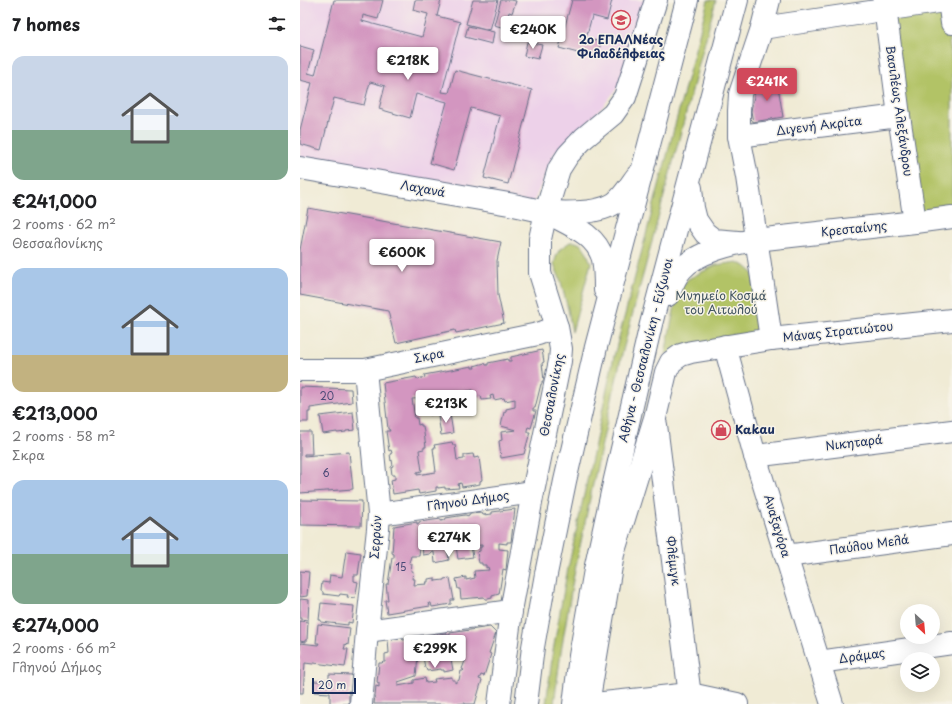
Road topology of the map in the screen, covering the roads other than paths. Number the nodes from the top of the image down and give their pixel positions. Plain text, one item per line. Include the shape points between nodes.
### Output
1 (656, 0) edge
2 (687, 0) edge
3 (736, 0) edge
4 (769, 0) edge
5 (950, 0) edge
6 (885, 5) edge
7 (952, 23) edge
8 (762, 28) junction
9 (899, 116) junction
10 (739, 136) junction
11 (645, 159) junction
12 (300, 168) edge
13 (691, 175) junction
14 (546, 212) junction
15 (952, 217) edge
16 (915, 222) junction
17 (748, 241) junction
18 (606, 309) junction
19 (952, 320) edge
20 (651, 324) junction
21 (557, 327) junction
22 (771, 339) junction
23 (725, 346) junction
24 (300, 370) edge
25 (365, 370) junction
26 (655, 418) junction
27 (952, 431) edge
28 (755, 456) junction
29 (533, 492) junction
30 (379, 514) junction
31 (952, 534) edge
32 (786, 556) junction
33 (511, 611) junction
34 (367, 631) junction
35 (952, 643) edge
36 (819, 662) junction
37 (691, 699) edge
38 (361, 704) edge
39 (499, 704) edge
40 (526, 704) edge
41 (574, 704) edge
42 (588, 704) edge
43 (594, 704) edge
44 (738, 704) edge
45 (832, 704) edge

1 - 14 main road, Θεσσαλονίκης via 625,98 613,114 568,155 559,169
2 - 11 main road
3 - 13 main road, Αθήνα - Θεσσαλονίκη - Εύζωνοι
4 - 8 main road
5 - 6 main road
5 - 7 main road
6 - 8 main road
6 - 9 main road, Βασιλέως Αλεξάνδρου
8 - 10 main road via 740,94
9 - 10 main road, Διγενή Ακρίτα
9 - 16 main road, Βασιλέως Αλεξάνδρου
10 - 17 main road via 747,177
11 - 14 main road via 625,193 614,203 589,211
11 - 18 main road
12 - 14 main road, Λαχανά
13 - 17 main road via 693,208 696,220 705,233 714,240
13 - 20 main road, Αθήνα - Θεσσαλονίκη - Εύζωνοι
14 - 18 main road via 590,237 598,247 605,273
14 - 21 main road, Θεσσαλονίκης via 540,239 540,274
15 - 16 main road, Κρεσταίνης
16 - 17 main road, Κρεσταίνης
17 - 20 main road via 702,255 681,269
17 - 22 main road
18 - 40 main road via 565,481 546,574
19 - 22 main road, Μάνας Στρατιώτου
20 - 41 main road, Αθήνα - Θεσσαλονίκη - Εύζωνοι via 597,562
21 - 25 main road, Σκρα via 538,334
21 - 29 main road, Θεσσαλονίκης via 561,349 560,361
22 - 23 main road, Μάνας Στρατιώτου
23 - 26 main road via 691,352 671,362 666,372
23 - 28 main road, Αναξαγόρα
24 - 25 main road, Σκρα
25 - 30 main road, Σερρών
26 - 37 main road, Φλέμιγκ
26 - 42 main road via 613,554
27 - 28 main road, Νικηταρά
28 - 32 main road, Αναξαγόρα
29 - 30 main road, Γληνού Δήμος
29 - 33 main road, Θεσσαλονίκης
30 - 34 main road, Σερρών
31 - 32 main road, Παύλου Μελά
32 - 36 main road, Αναξαγόρα
33 - 34 main road
33 - 39 main road, Θεσσαλονίκης
34 - 38 main road, Σερρών
35 - 36 main road, Δράμας
36 - 45 main road, Αναξαγόρα
37 - 43 main road
37 - 44 main road

